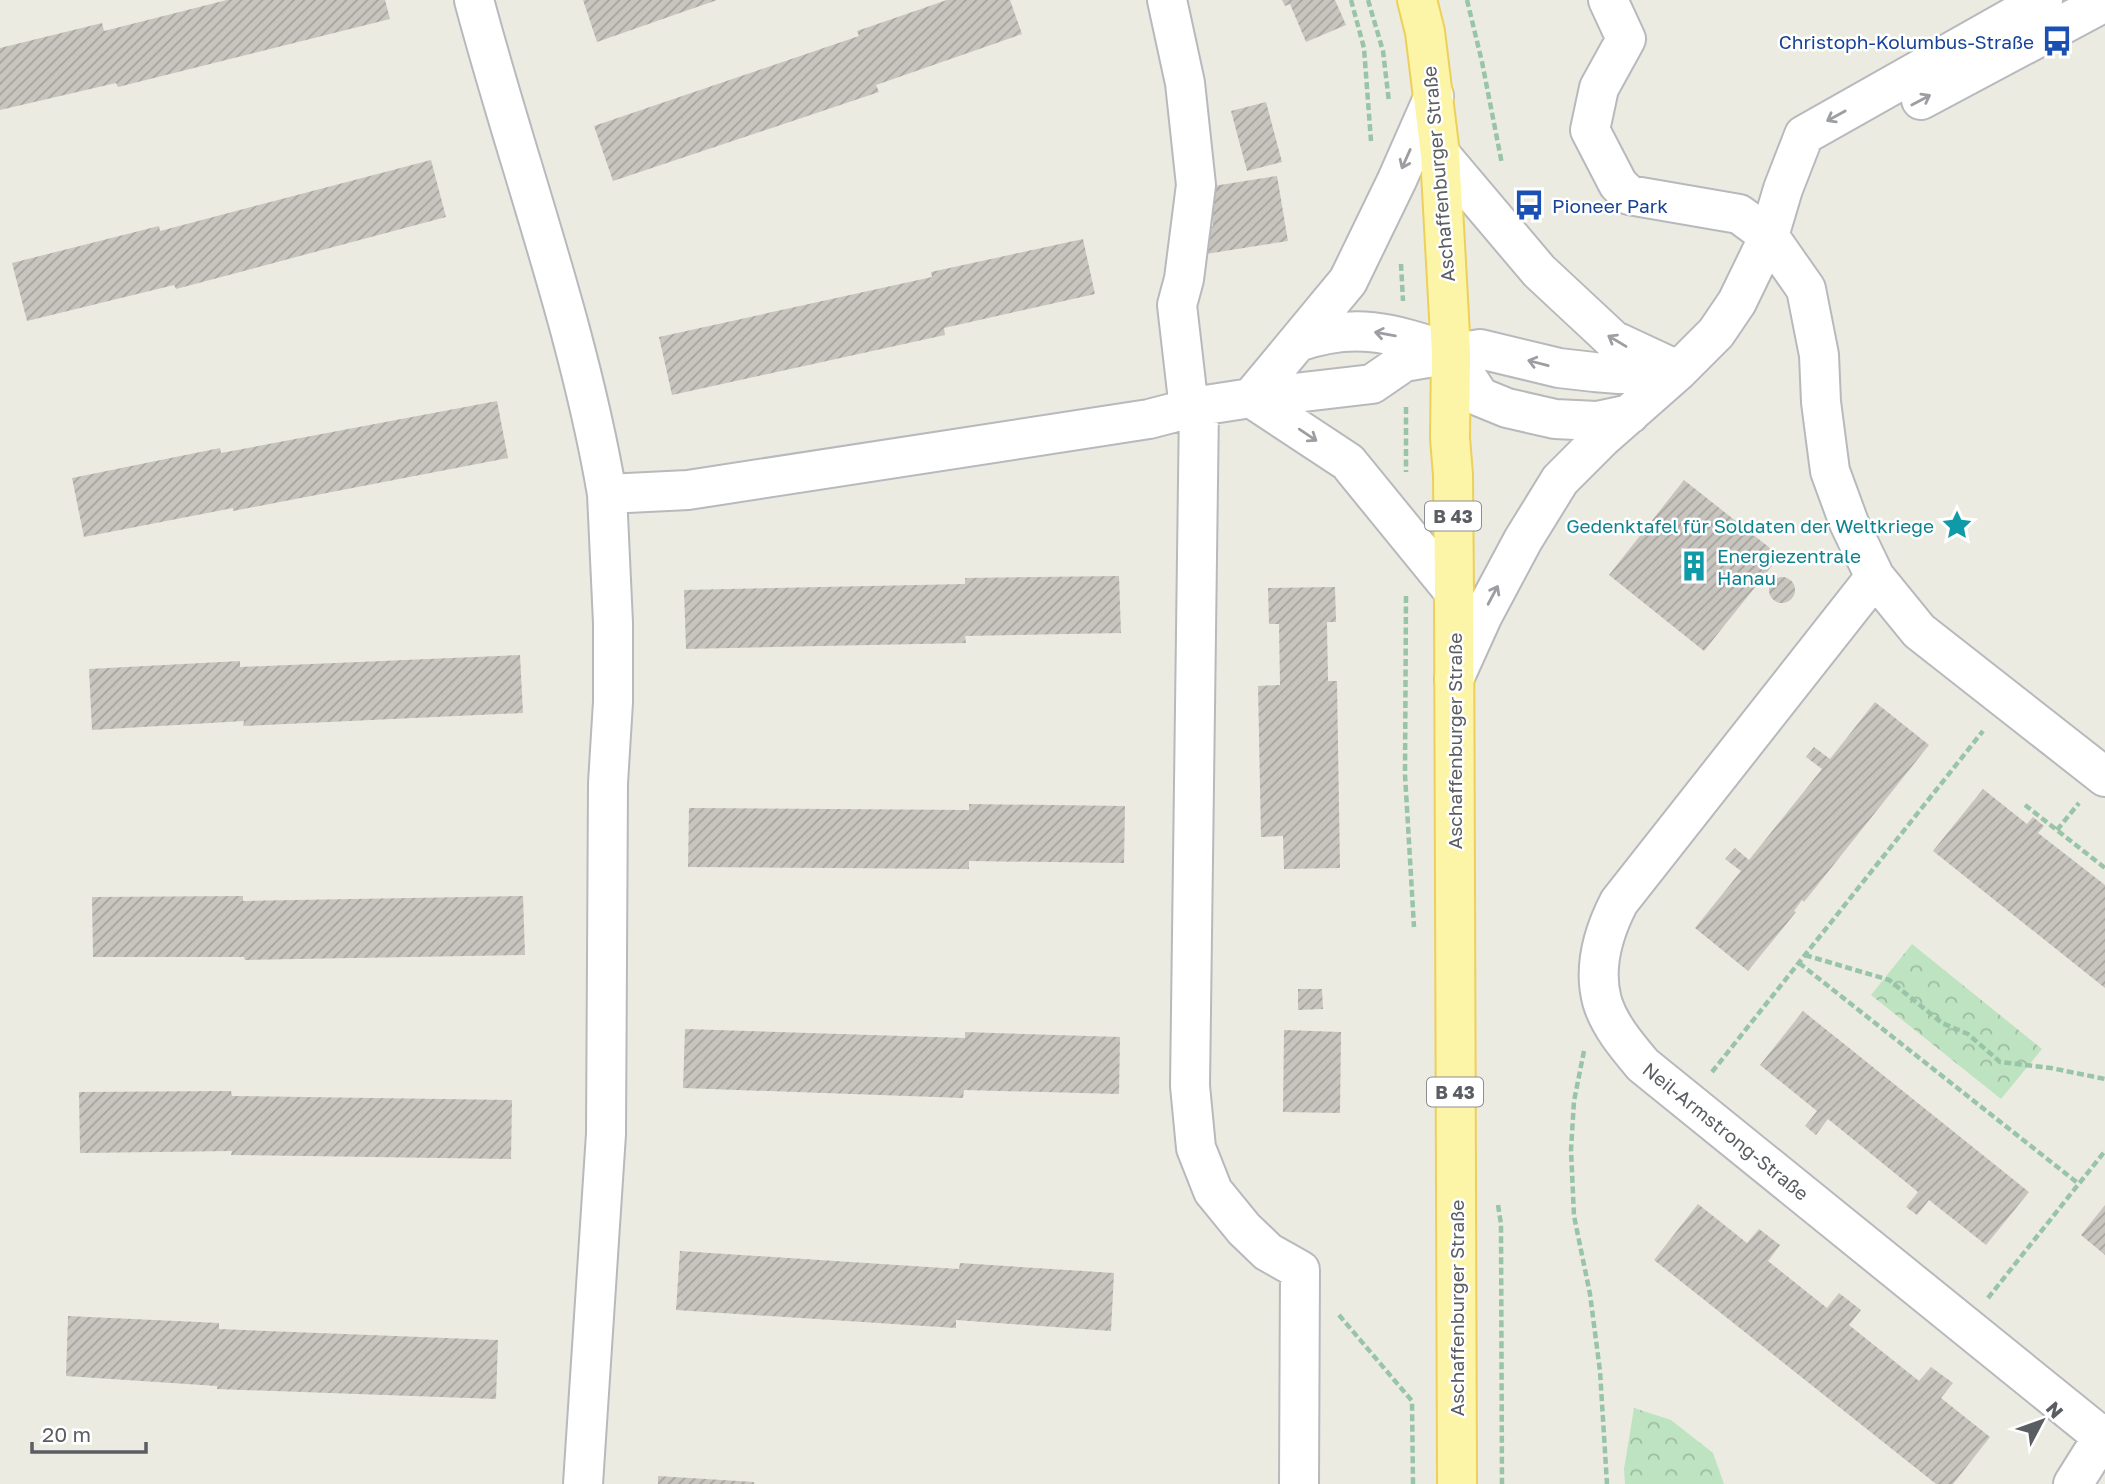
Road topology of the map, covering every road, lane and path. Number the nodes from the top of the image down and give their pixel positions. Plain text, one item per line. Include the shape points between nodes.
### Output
1 (474, 0) edge
2 (1167, 0) edge
3 (1351, 0) edge
4 (1368, 0) edge
5 (1417, 0) edge
6 (1467, 0) edge
7 (1608, 0) edge
8 (2043, 0) edge
9 (2105, 2) edge
10 (1434, 96) junction
11 (1389, 107) dead end
12 (1371, 147) dead end
13 (1440, 153) junction
14 (1503, 169) dead end
15 (1783, 190) junction
16 (1769, 236) junction
17 (1401, 257) dead end
18 (1298, 342) junction
19 (1404, 349) junction
20 (1451, 353) junction
21 (1678, 370) junction
22 (1251, 398) junction
23 (1194, 407) junction
24 (1630, 414) junction
25 (607, 494) junction
26 (1407, 537) junction
27 (1875, 577) junction
28 (1454, 592) junction
29 (1454, 679) junction
30 (2008, 701) junction
31 (2096, 785) edge
32 (2025, 805) dead end
33 (2057, 830) junction
34 (2105, 868) edge
35 (1414, 931) dead end
36 (1805, 956) junction
37 (1799, 963) junction
38 (1602, 1002) junction
39 (2105, 1079) edge
40 (1689, 1102) junction
41 (2105, 1151) edge
42 (2078, 1184) junction
43 (1501, 1224) dead end
44 (1300, 1269) junction
45 (1966, 1326) junction
46 (2104, 1436) edge
47 (583, 1484) edge
48 (1299, 1484) edge
49 (1413, 1484) edge
50 (1457, 1484) edge
51 (1502, 1484) edge
52 (1607, 1484) edge
53 (2073, 1484) edge

1 - 25 street via 556,275 595,427
2 - 23 street via 1185,83 1196,185 1177,305
3 - 12 path via 1364,48
4 - 11 path via 1383,51
5 - 10 main road, Aschaffenburger Straße / B 43
6 - 14 path
7 - 16 street via 1626,39 1599,88 1590,130 1618,184 1629,195 1740,214
8 -> 15 street via 1804,135
15 -> 9 street via 1819,154
10 - 13 main road, Aschaffenburger Straße / B 43
10 -> 18 street via 1348,281
13 - 20 main road, Aschaffenburger Straße / B 43
21 -> 13 street via 1613,340 1539,271
15 - 16 street
16 - 21 street via 1740,297 1716,333
16 - 27 street via 1805,289 1819,355 1830,471
17 - 19 path
19 -> 18 street via 1360,330 1320,334
18 - 22 street
19 - 20 street
19 - 22 street via 1372,384
19 - 26 path
21 -> 20 street via 1619,374 1559,369 1480,349
20 - 24 street via 1480,397 1507,408 1555,419 1597,421
20 - 28 main road, Aschaffenburger Straße / B 43
21 - 24 street
22 - 23 street
22 -> 26 street via 1348,462
23 - 25 street via 1149,419 688,490
23 - 44 street via 1190,1086 1196,1148 1213,1191 1244,1229 1268,1252
29 -> 24 street via 1483,615 1560,480
25 - 47 street via 613,702 608,783 606,1134
26 - 28 street
26 - 35 path via 1405,775
27 - 30 street via 1919,631
27 - 38 street, Neil-Armstrong-Straße via 1619,902 1603,943 1599,970
28 - 29 main road, Aschaffenburger Straße / B 43
29 - 50 main road, Aschaffenburger Straße / B 43
30 - 31 street
30 - 36 path
31 - 33 path
32 - 33 path
33 - 34 path
36 - 37 path
36 - 39 path via 1889,980 1942,1023 1968,1034 2000,1062
37 - 40 path
37 - 42 path
38 - 40 street, Neil-Armstrong-Straße via 1621,1038 1643,1065
38 - 52 path via 1591,1021 1582,1060 1572,1150 1574,1216 1600,1371
40 - 45 street, Neil-Armstrong-Straße
41 - 42 path
42 - 45 path
43 - 51 path
44 - 48 street
44 - 49 path via 1412,1401
45 - 46 street, Neil-Armstrong-Straße
46 - 53 street

